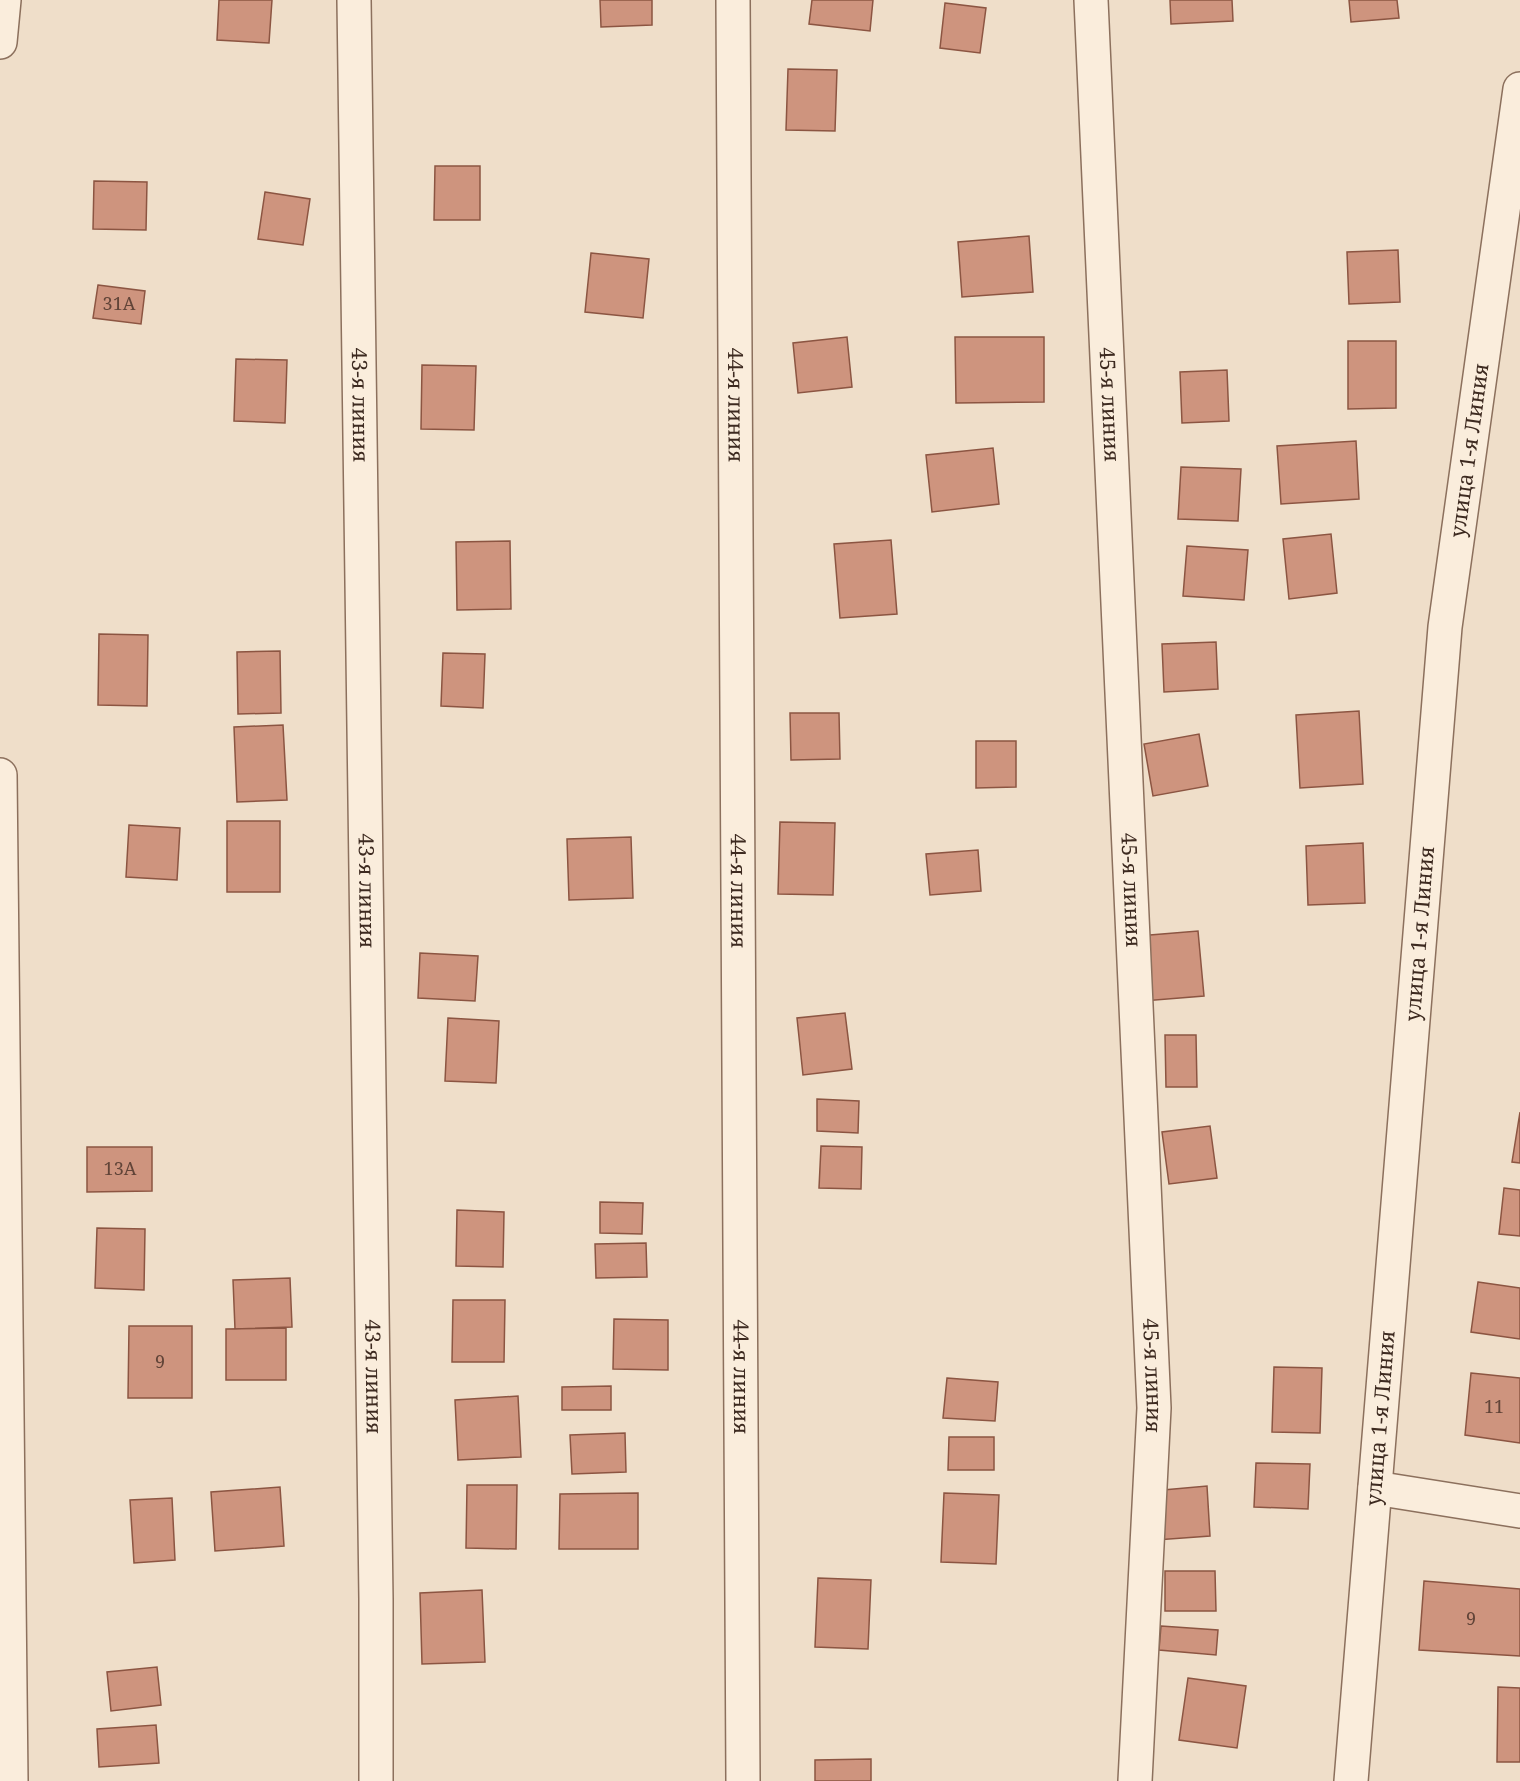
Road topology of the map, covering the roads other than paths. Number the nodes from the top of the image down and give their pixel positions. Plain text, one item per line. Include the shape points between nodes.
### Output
1 (4, 0) edge
2 (354, 0) edge
3 (733, 0) edge
4 (1091, 0) edge
5 (0, 42) edge
6 (1520, 89) edge
7 (0, 775) edge
8 (1375, 1488) junction
9 (1520, 1511) edge
10 (11, 1781) edge
11 (376, 1781) edge
12 (743, 1781) edge
13 (1135, 1781) edge
14 (1351, 1781) edge

1 - 5 street
2 - 11 street, 43-я линия
3 - 12 street, 44-я линия
4 - 13 street, 45-я линия via 1154,1408
6 - 8 street, улица 1-я Линия via 1445,627
7 - 10 street
8 - 9 street
8 - 14 street, улица 1-я Линия

